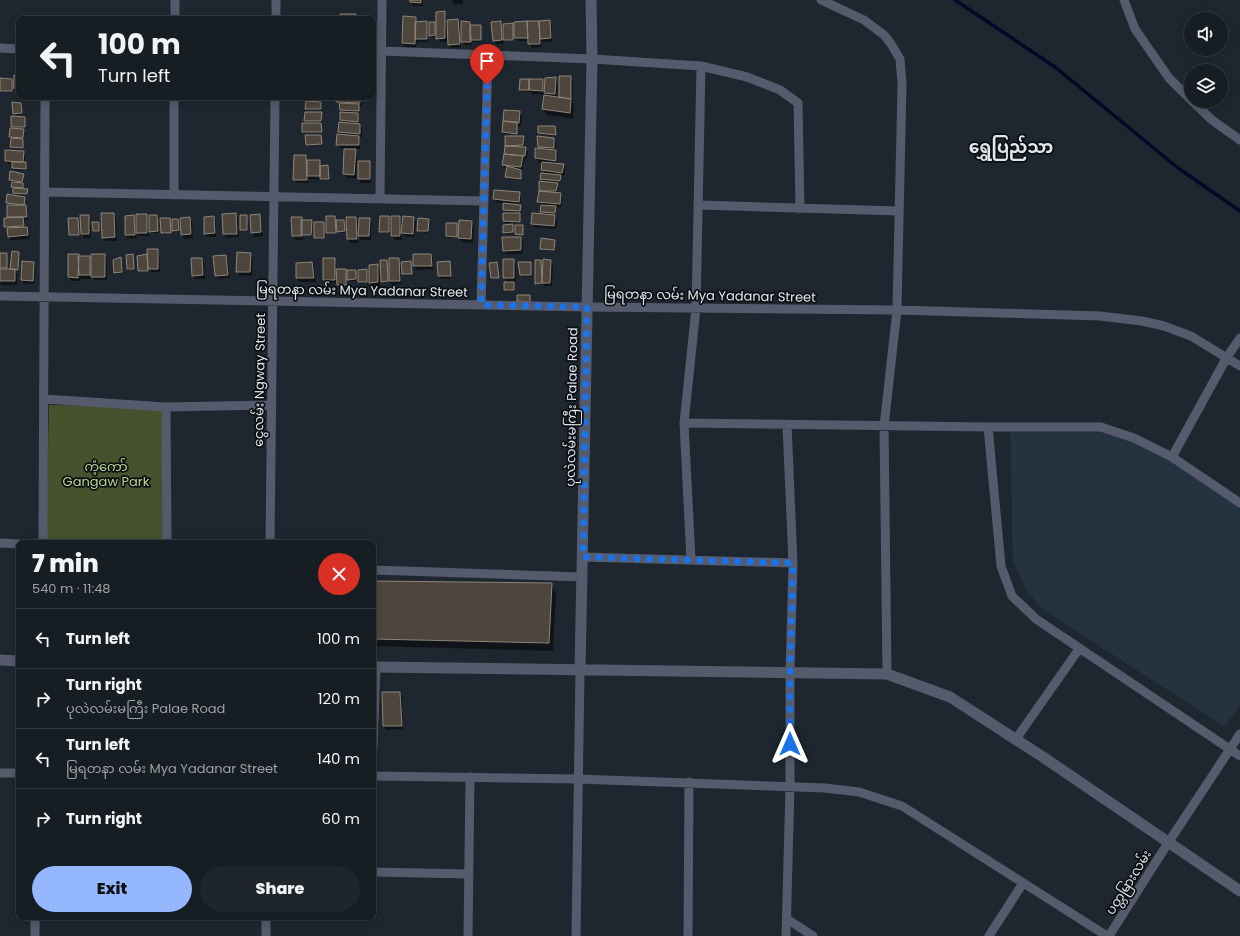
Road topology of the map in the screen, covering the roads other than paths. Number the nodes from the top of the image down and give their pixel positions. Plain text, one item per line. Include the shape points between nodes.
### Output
1 (175, 0) edge
2 (276, 0) edge
3 (382, 0) edge
4 (590, 0) edge
5 (821, 0) edge
6 (1124, 0) edge
7 (174, 16) edge
8 (276, 16) edge
9 (0, 48) edge
10 (16, 49) edge
11 (382, 51) junction
12 (488, 55) junction
13 (592, 59) junction
14 (701, 66) junction
15 (1184, 92) edge
16 (45, 100) edge
17 (174, 100) edge
18 (275, 100) edge
19 (1200, 108) edge
20 (1240, 140) edge
21 (45, 192) junction
22 (174, 195) junction
23 (274, 197) junction
24 (380, 199) junction
25 (484, 201) junction
26 (698, 205) junction
27 (800, 209) junction
28 (899, 211) junction
29 (0, 296) edge
30 (44, 297) junction
31 (272, 301) junction
32 (481, 305) junction
33 (587, 307) junction
34 (696, 308) junction
35 (897, 310) junction
36 (1240, 338) edge
37 (1227, 357) junction
38 (1240, 366) edge
39 (44, 399) junction
40 (272, 405) junction
41 (166, 407) junction
42 (684, 423) junction
43 (787, 424) junction
44 (884, 426) junction
45 (988, 427) junction
46 (1172, 457) junction
47 (1240, 503) edge
48 (43, 540) edge
49 (167, 540) edge
50 (270, 540) edge
51 (0, 543) edge
52 (16, 544) edge
53 (583, 557) junction
54 (691, 560) junction
55 (793, 563) junction
56 (376, 570) edge
57 (582, 577) junction
58 (1079, 649) junction
59 (0, 660) edge
60 (16, 661) edge
61 (376, 667) edge
62 (580, 671) junction
63 (790, 673) junction
64 (887, 674) junction
65 (1240, 734) edge
66 (1016, 739) junction
67 (1230, 750) junction
68 (1240, 756) edge
69 (0, 773) edge
70 (16, 773) edge
71 (376, 776) edge
72 (470, 777) junction
73 (578, 778) junction
74 (689, 782) junction
75 (790, 786) junction
76 (1168, 843) junction
77 (376, 872) edge
78 (468, 874) junction
79 (1023, 883) junction
80 (1240, 891) edge
81 (787, 919) junction
82 (35, 920) edge
83 (266, 920) edge
84 (35, 936) edge
85 (266, 936) edge
86 (468, 936) edge
87 (576, 936) edge
88 (688, 936) edge
89 (786, 936) edge
90 (813, 936) edge
91 (989, 936) edge
92 (1108, 936) edge

1 - 7 street
2 - 8 street
3 - 11 street
4 - 13 street, ပုလဲလမ်းမကြီး Palae Road
5 - 28 street via 864,20 884,35 900,59 902,84
6 - 15 street via 1135,29 1169,78
9 - 10 street
11 - 12 street
11 - 24 street
12 - 13 street
12 - 25 street
13 - 14 street
13 - 33 street, ပုလဲလမ်းမကြီး Palae Road
14 - 26 street
14 - 27 street via 747,77 780,90 798,103
16 - 21 street
17 - 22 street
18 - 23 street, ငွေလမ်း Ngway Street
19 - 20 street
21 - 22 street
21 - 30 street
22 - 23 street
23 - 24 street
23 - 31 street, ငွေလမ်း Ngway Street
24 - 25 street
25 - 32 street
26 - 27 street
26 - 34 street
27 - 28 street
28 - 35 street
29 - 30 street, မြရတနာ လမ်း Mya Yadanar Street
30 - 31 street, မြရတနာ လမ်း Mya Yadanar Street
30 - 39 street
31 - 32 street, မြရတနာ လမ်း Mya Yadanar Street
31 - 40 street, ငွေလမ်း Ngway Street
32 - 33 street, မြရတနာ လမ်း Mya Yadanar Street
33 - 34 street, မြရတနာ လမ်း Mya Yadanar Street
33 - 53 street, ပုလဲလမ်းမကြီး Palae Road
34 - 35 street, မြရတနာ လမ်း Mya Yadanar Street
34 - 42 street
35 - 37 street, မြရတနာ လမ်း Mya Yadanar Street via 1100,316 1142,321 1191,336
35 - 44 street
36 - 37 street
37 - 38 street, မြရတနာ လမ်း Mya Yadanar Street
37 - 46 street
39 - 41 street
39 - 48 street
40 - 41 street
40 - 50 street, ငွေလမ်း Ngway Street
41 - 49 street
42 - 43 street
42 - 54 street
43 - 44 street
43 - 55 street
44 - 45 street
44 - 64 street
45 - 46 street via 1101,427 1134,438
45 - 58 street via 1001,566 1012,596 1036,620
46 - 47 street
51 - 52 street
53 - 54 street
53 - 57 street, ပုလဲလမ်းမကြီး Palae Road
54 - 55 street
55 - 63 street
56 - 57 street
57 - 62 street, ပုလဲလမ်းမကြီး Palae Road
58 - 66 street
58 - 67 street
59 - 60 street
61 - 62 street
62 - 63 street
62 - 73 street
63 - 64 street
63 - 75 street
64 - 66 street via 950,697
65 - 67 street, ပတ္တမြားလမ်း
66 - 76 street
67 - 68 street
67 - 76 street, ပတ္တမြားလမ်း
69 - 70 street
71 - 72 street
72 - 73 street
72 - 78 street
73 - 74 street
73 - 87 street
74 - 75 street
74 - 88 street
75 - 79 street via 859,792 902,806
75 - 81 street
76 - 80 street
76 - 92 street, ပတ္တမြားလမ်း
77 - 78 street
78 - 86 street
79 - 91 street
79 - 92 street
81 - 89 street
81 - 90 street
82 - 84 street
83 - 85 street

